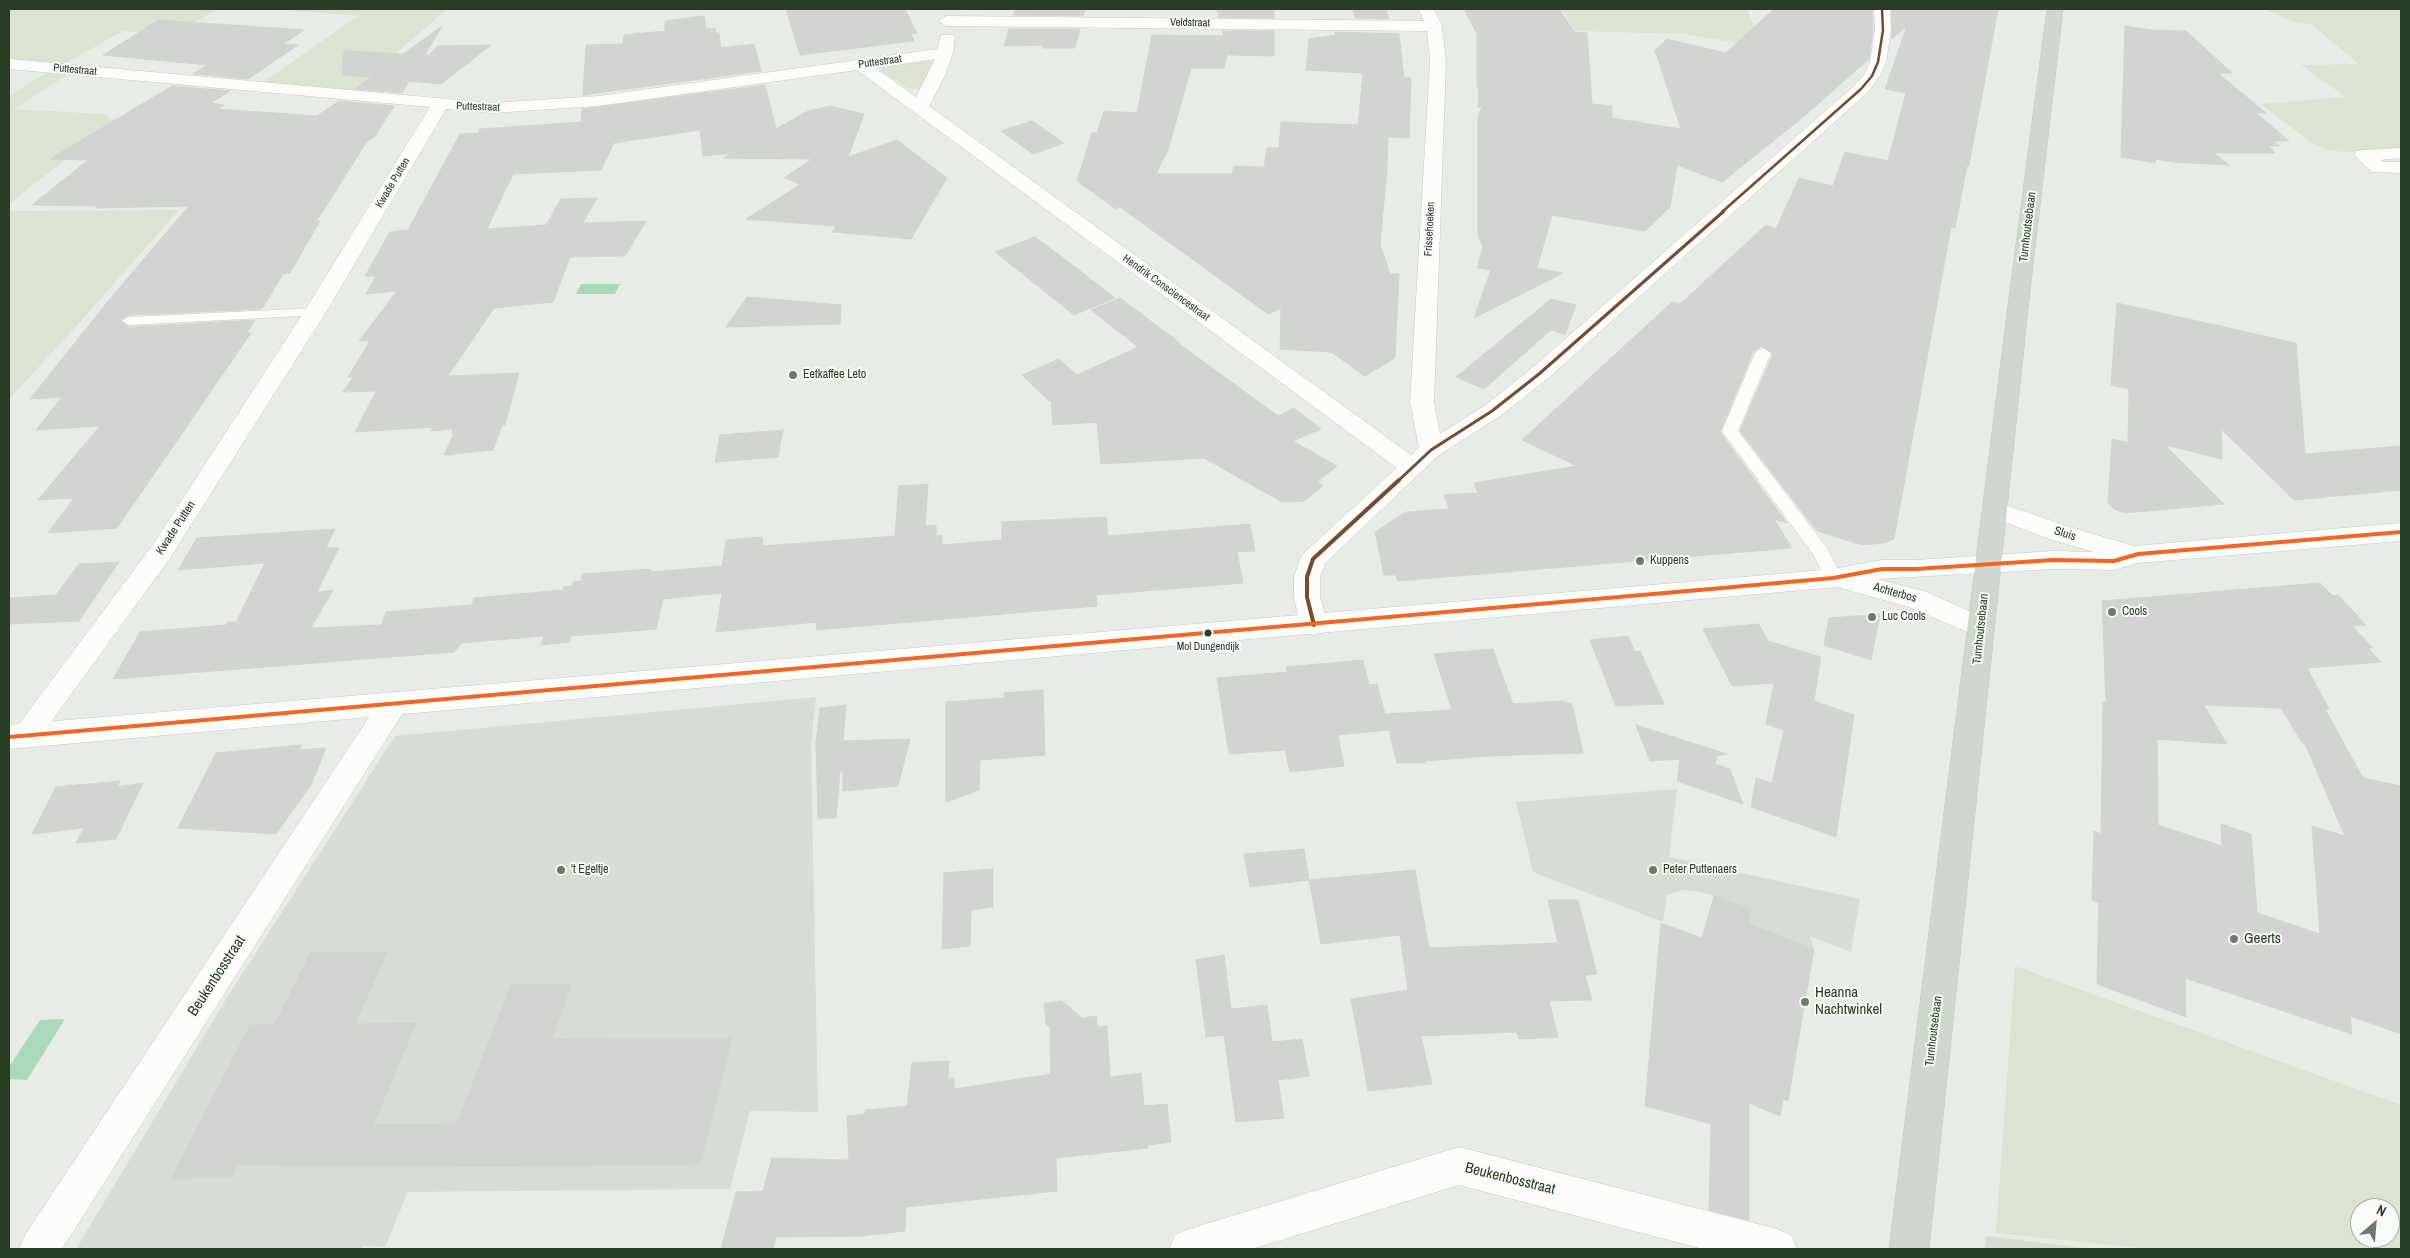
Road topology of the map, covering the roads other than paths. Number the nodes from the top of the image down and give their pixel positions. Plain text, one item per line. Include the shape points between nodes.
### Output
1 (1425, 9) edge
2 (1882, 9) edge
3 (2055, 9) edge
4 (942, 15) edge
5 (1434, 26) junction
6 (945, 53) junction
7 (9, 64) edge
8 (861, 65) junction
9 (440, 105) junction
10 (919, 108) junction
11 (2401, 153) edge
12 (2401, 166) edge
13 (315, 312) junction
14 (129, 321) dead end
15 (1763, 354) dead end
16 (1431, 450) junction
17 (1413, 468) junction
18 (1995, 509) junction
19 (2401, 532) edge
20 (2138, 554) junction
21 (1988, 566) junction
22 (1833, 578) junction
23 (1314, 625) junction
24 (1981, 628) junction
25 (394, 703) junction
26 (17, 736) edge
27 (39, 1249) edge
28 (1189, 1249) edge
29 (1777, 1249) edge
30 (1909, 1249) edge

1 - 5 street, Frissehoeken
2 - 16 street via 1884,30 1878,62 1861,89 1539,374 1492,411
3 - 18 main road, Turnhoutsebaan
4 - 5 street, Veldstraat
4 - 6 street via 949,29
5 - 16 street, Frissehoeken via 1438,61 1422,402
6 - 8 street, Puttestraat
6 - 10 street via 937,76
7 - 9 street, Puttestraat
8 - 9 street, Puttestraat via 598,101 492,108
8 - 10 street, Hendrik Consciencestraat
9 - 13 street, Kwade Putten
10 - 17 street, Hendrik Consciencestraat
11 - 12 street via 2363,155 2380,168
13 - 14 lane
13 - 26 street, Kwade Putten via 161,552
15 - 22 lane via 1730,430 1820,552
16 - 17 street
17 - 23 street via 1312,559 1307,577 1307,597
18 - 20 street, Sluis via 2058,533
18 - 21 main road, Turnhoutsebaan
19 - 20 street, Sluis
20 - 21 street, Sluis via 2114,561 2053,560
21 - 22 street, Achterbos via 1882,569
21 - 24 main road, Turnhoutsebaan
22 - 23 street, Achterbos
22 - 24 street, Achterbos via 1917,599
23 - 25 street, Achterbos
24 - 30 main road, Turnhoutsebaan
25 - 26 street, Achterbos
25 - 27 street, Beukenbosstraat
28 - 29 street, Beukenbosstraat via 1458,1166

